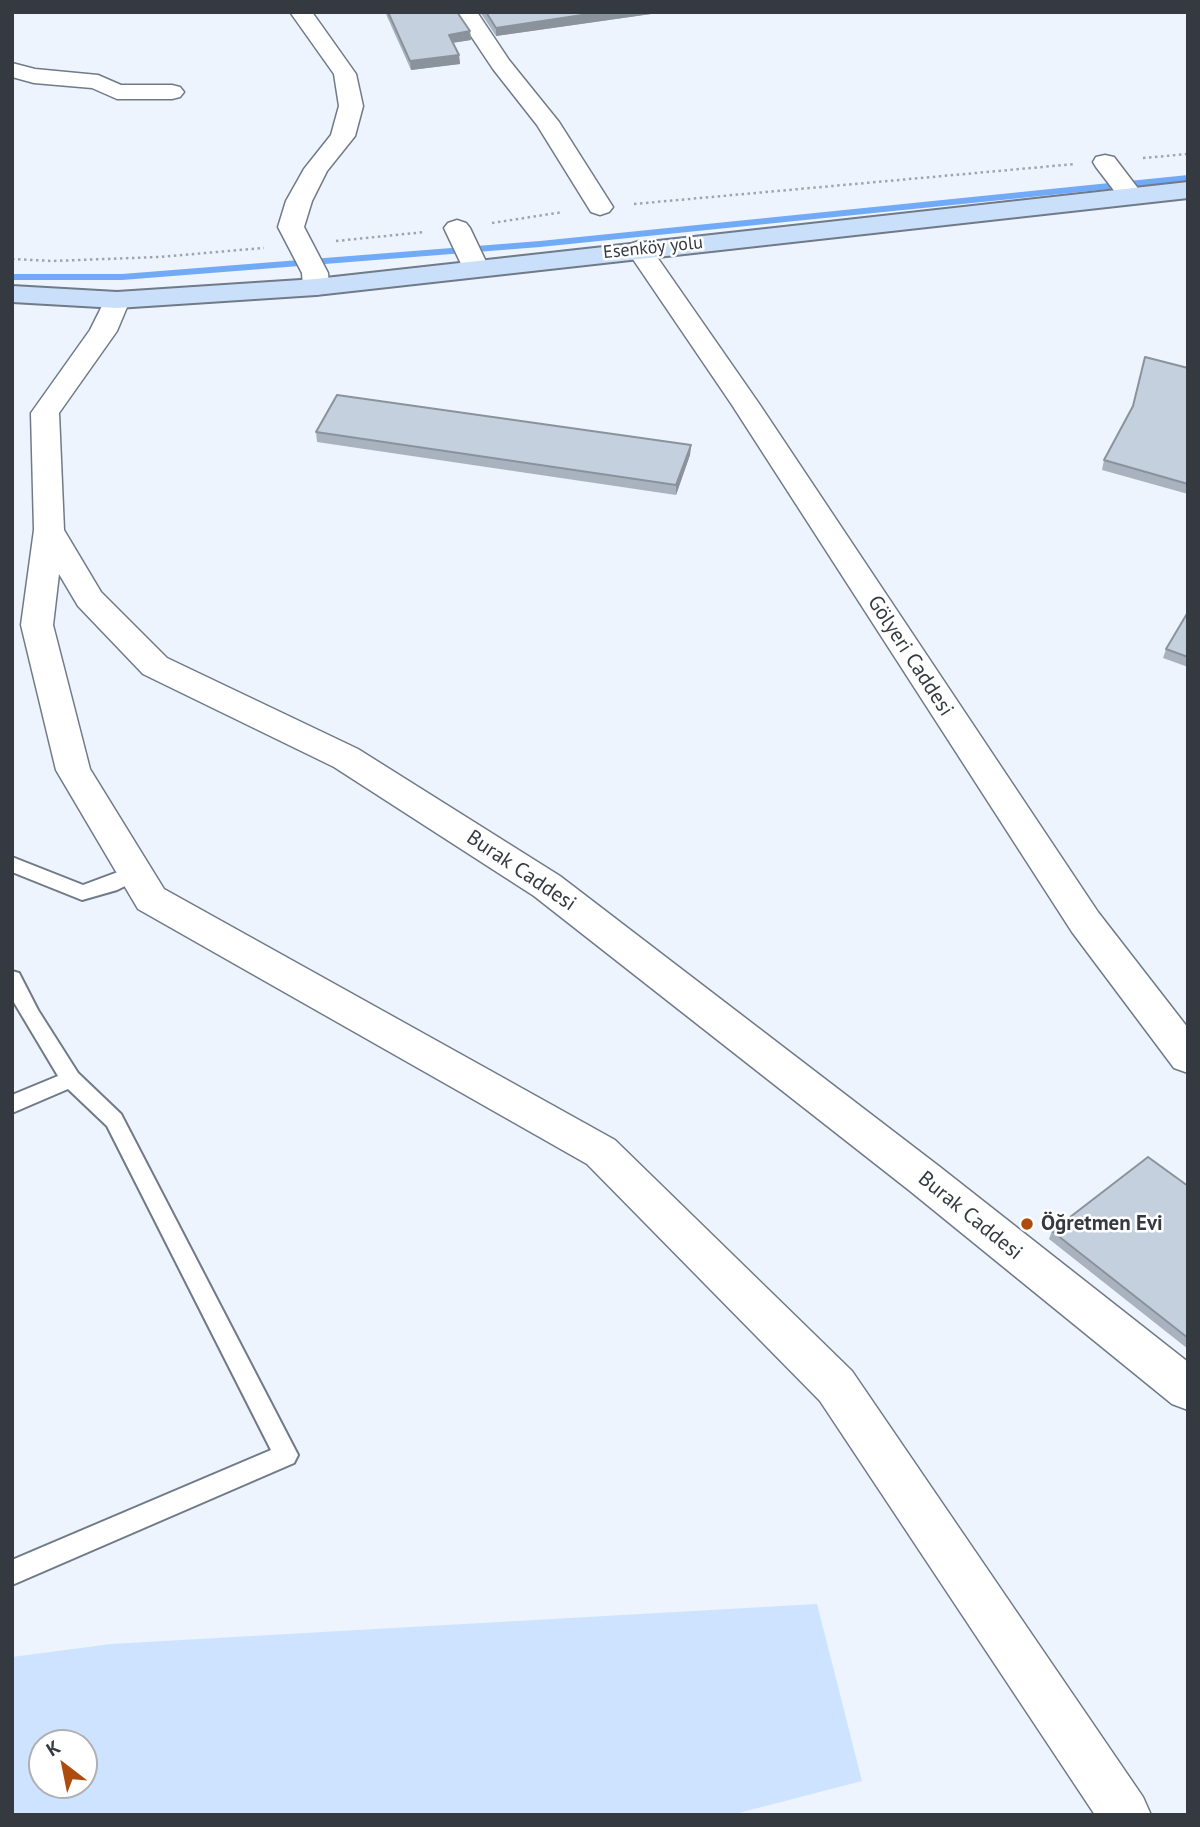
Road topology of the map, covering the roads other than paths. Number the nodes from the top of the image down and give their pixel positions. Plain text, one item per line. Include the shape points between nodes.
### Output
1 (301, 12) edge
2 (466, 12) edge
3 (12, 70) edge
4 (172, 92) dead end
5 (1188, 190) edge
6 (600, 207) dead end
7 (639, 249) junction
8 (311, 271) junction
9 (12, 294) edge
10 (117, 300) junction
11 (12, 313) edge
12 (50, 530) junction
13 (12, 864) edge
14 (134, 873) junction
15 (12, 979) edge
16 (1188, 1057) edge
17 (71, 1079) junction
18 (12, 1104) edge
19 (1188, 1390) edge
20 (12, 1573) edge
21 (1125, 1815) edge

1 - 8 street via 345,74 351,106 343,136 316,169 291,227
2 - 6 street via 547,122
3 - 4 street via 98,82 117,92
5 - 7 street, Esenköy yolu via 1120,182
7 - 8 street, Esenköy yolu via 467,249
7 - 16 street, Gölyeri Caddesi via 1085,922
8 - 10 street, Esenköy yolu
9 - 10 street
10 - 11 street via 52,312
10 - 12 street, Burak Caddesi via 103,331 45,413
12 - 14 street via 37,625 73,770
12 - 19 street, Burak Caddesi via 89,600 155,666 346,758 547,886
13 - 14 lane via 82,893
14 - 21 street via 150,899 601,1152 836,1386
15 - 17 lane
17 - 18 lane
17 - 20 lane via 114,1119 286,1455

